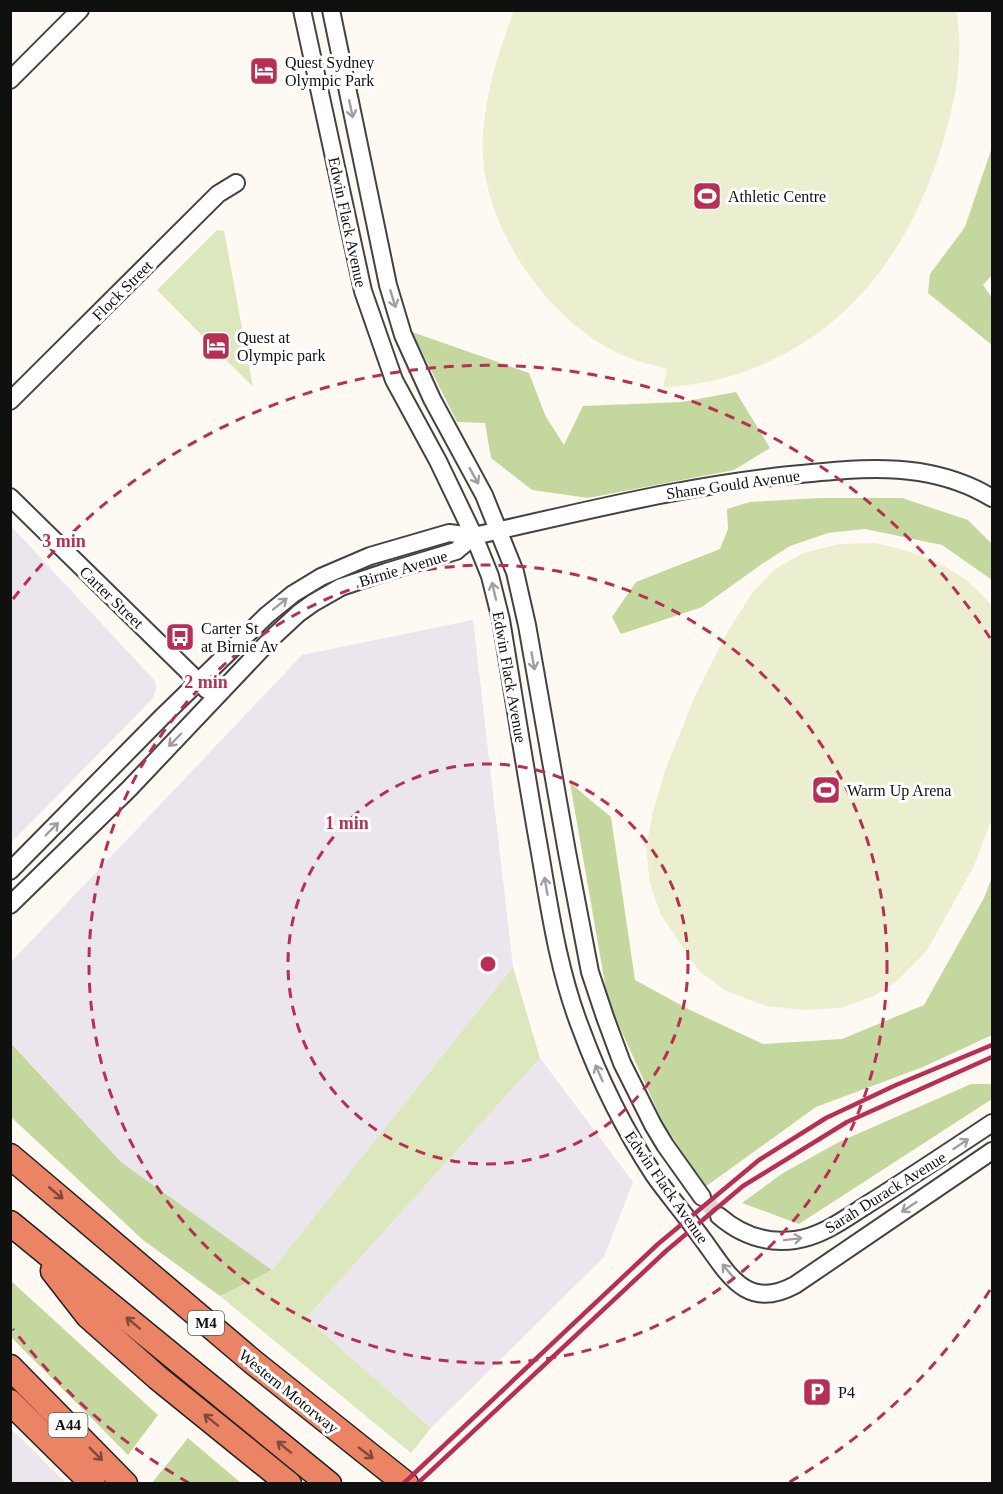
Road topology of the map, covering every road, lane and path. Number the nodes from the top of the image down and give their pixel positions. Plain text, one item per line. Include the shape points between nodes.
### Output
1 (80, 10) edge
2 (302, 10) edge
3 (331, 10) edge
4 (10, 80) edge
5 (236, 183) dead end
6 (10, 401) edge
7 (10, 497) edge
8 (993, 498) edge
9 (498, 531) junction
10 (474, 536) junction
11 (333, 571) junction
12 (341, 587) junction
13 (199, 682) junction
14 (214, 697) junction
15 (10, 871) edge
16 (10, 905) edge
17 (640, 1099) junction
18 (617, 1112) junction
19 (993, 1123) edge
20 (993, 1150) edge
21 (10, 1156) edge
22 (702, 1197) tunnel mouth
23 (718, 1216) tunnel mouth
24 (17, 1229) edge
25 (737, 1230) joint
26 (778, 1294) joint
27 (10, 1367) edge
28 (10, 1402) edge
29 (93, 1484) edge
30 (125, 1484) edge
31 (289, 1484) edge
32 (329, 1484) edge
33 (406, 1484) edge

1 - 4 street
2 - 10 street, Edwin Flack Avenue via 363,291 394,380
3 -> 9 street, Edwin Flack Avenue via 388,285 403,334 432,399 484,495
5 - 6 street, Flock Street via 218,194
7 - 13 street, Carter Street
8 - 9 street, Shane Gould Avenue via 964,484 920,472 863,468 713,485
9 - 10 street, Shane Gould Avenue
9 -> 17 street, Edwin Flack Avenue via 515,572 527,625 590,972 622,1063
10 - 11 street, Birnie Avenue via 449,533
10 - 12 street, Birnie Avenue via 456,551
18 -> 10 street, Edwin Flack Avenue via 580,1028 566,983 550,914 501,620
11 - 12 street
13 -> 11 street, Birnie Avenue via 279,605
12 - 14 street, Birnie Avenue via 286,624
13 - 14 street, Carter Street
15 -> 13 street, Birnie Avenue
14 -> 16 street, Birnie Avenue via 129,789
17 - 18 street
17 - 22 street, Edwin Flack Avenue via 665,1145
26 -> 18 street, Edwin Flack Avenue via 754,1293 731,1276 656,1177
25 -> 19 street, Sarah Durack Avenue via 777,1241 816,1235 911,1179
20 -> 26 street, Sarah Durack Avenue via 821,1269
21 -> 33 highway, Western Motorway / M4 via 253,1362
23 - 25 street, Edwin Flack Avenue
31 -> 24 highway via 88,1316
32 -> 24 highway
27 -> 30 highway, A44
28 - 29 highway, A44

